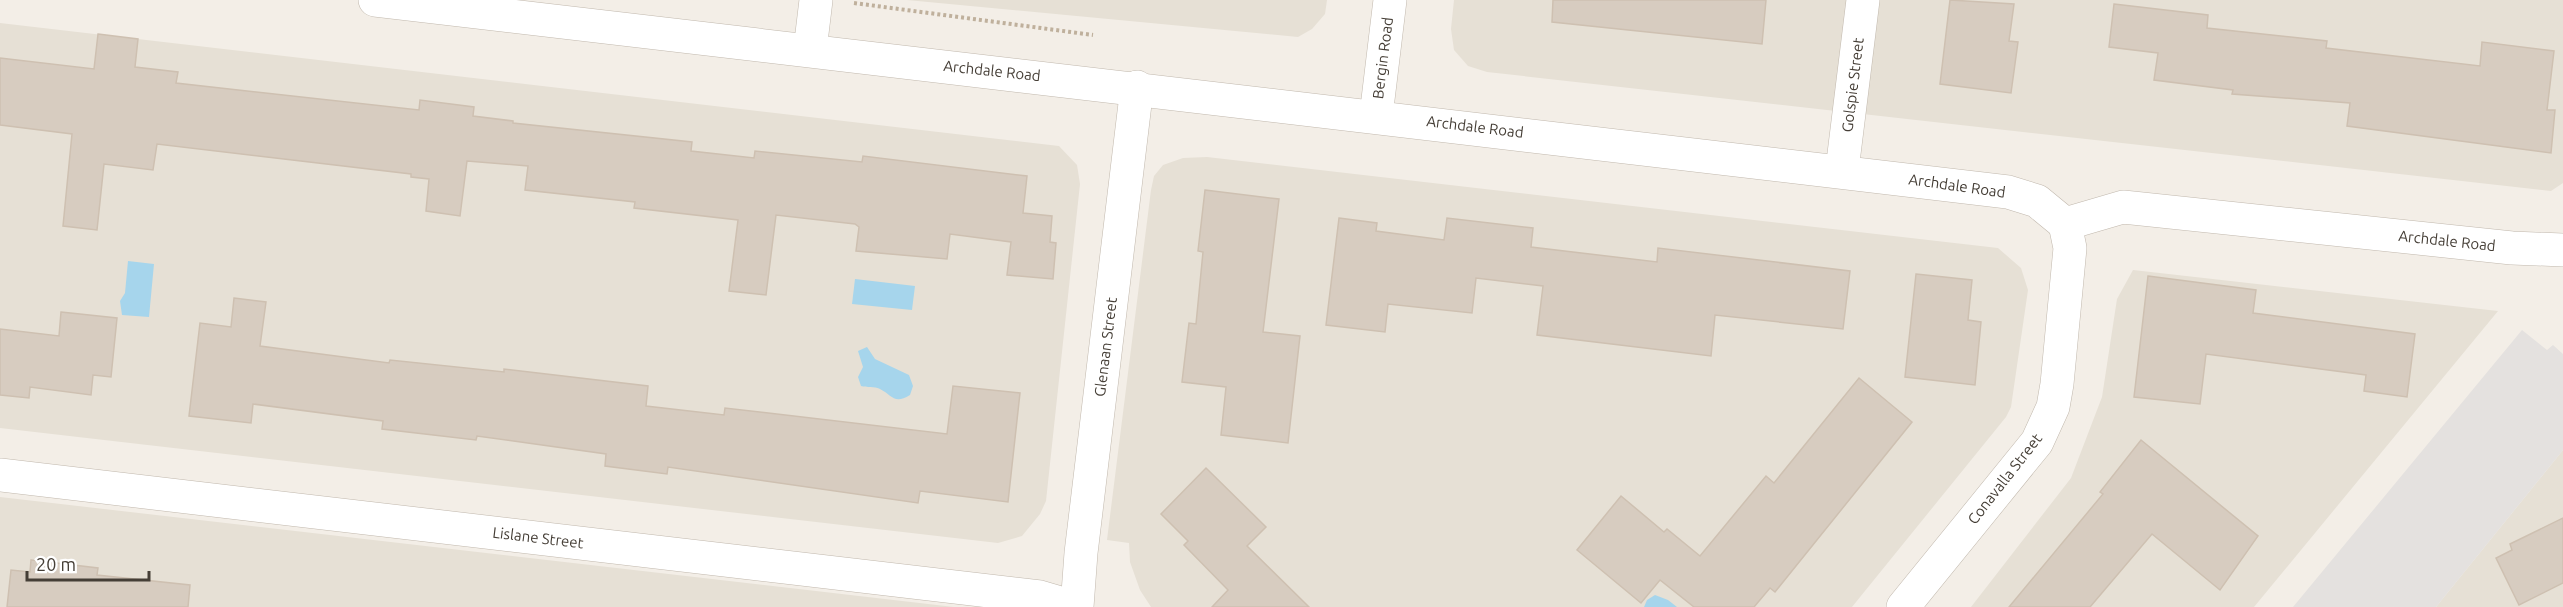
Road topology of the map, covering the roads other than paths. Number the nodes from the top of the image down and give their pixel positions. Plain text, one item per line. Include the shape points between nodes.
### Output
1 (375, 0) edge
2 (816, 0) edge
3 (1390, 0) edge
4 (1863, 0) edge
5 (810, 50) junction
6 (1137, 87) junction
7 (1376, 116) junction
8 (1842, 170) junction
9 (2065, 224) junction
10 (2563, 250) edge
11 (0, 475) edge
12 (1075, 607) edge
13 (1903, 607) edge

1 - 5 street, Archdale Road
2 - 5 street
3 - 7 street, Bergin Road
4 - 8 street, Golspie Street
5 - 6 street, Archdale Road
6 - 7 street, Archdale Road
6 - 12 street, Glenaan Street
7 - 8 street, Archdale Road
8 - 9 street, Archdale Road via 2008,192 2037,201
9 - 10 street, Archdale Road via 2123,207
9 - 13 street, Conavalla Street via 2070,248 2067,291 2057,384 2046,425 2037,442
11 - 12 street, Lislane Street via 1040,597

